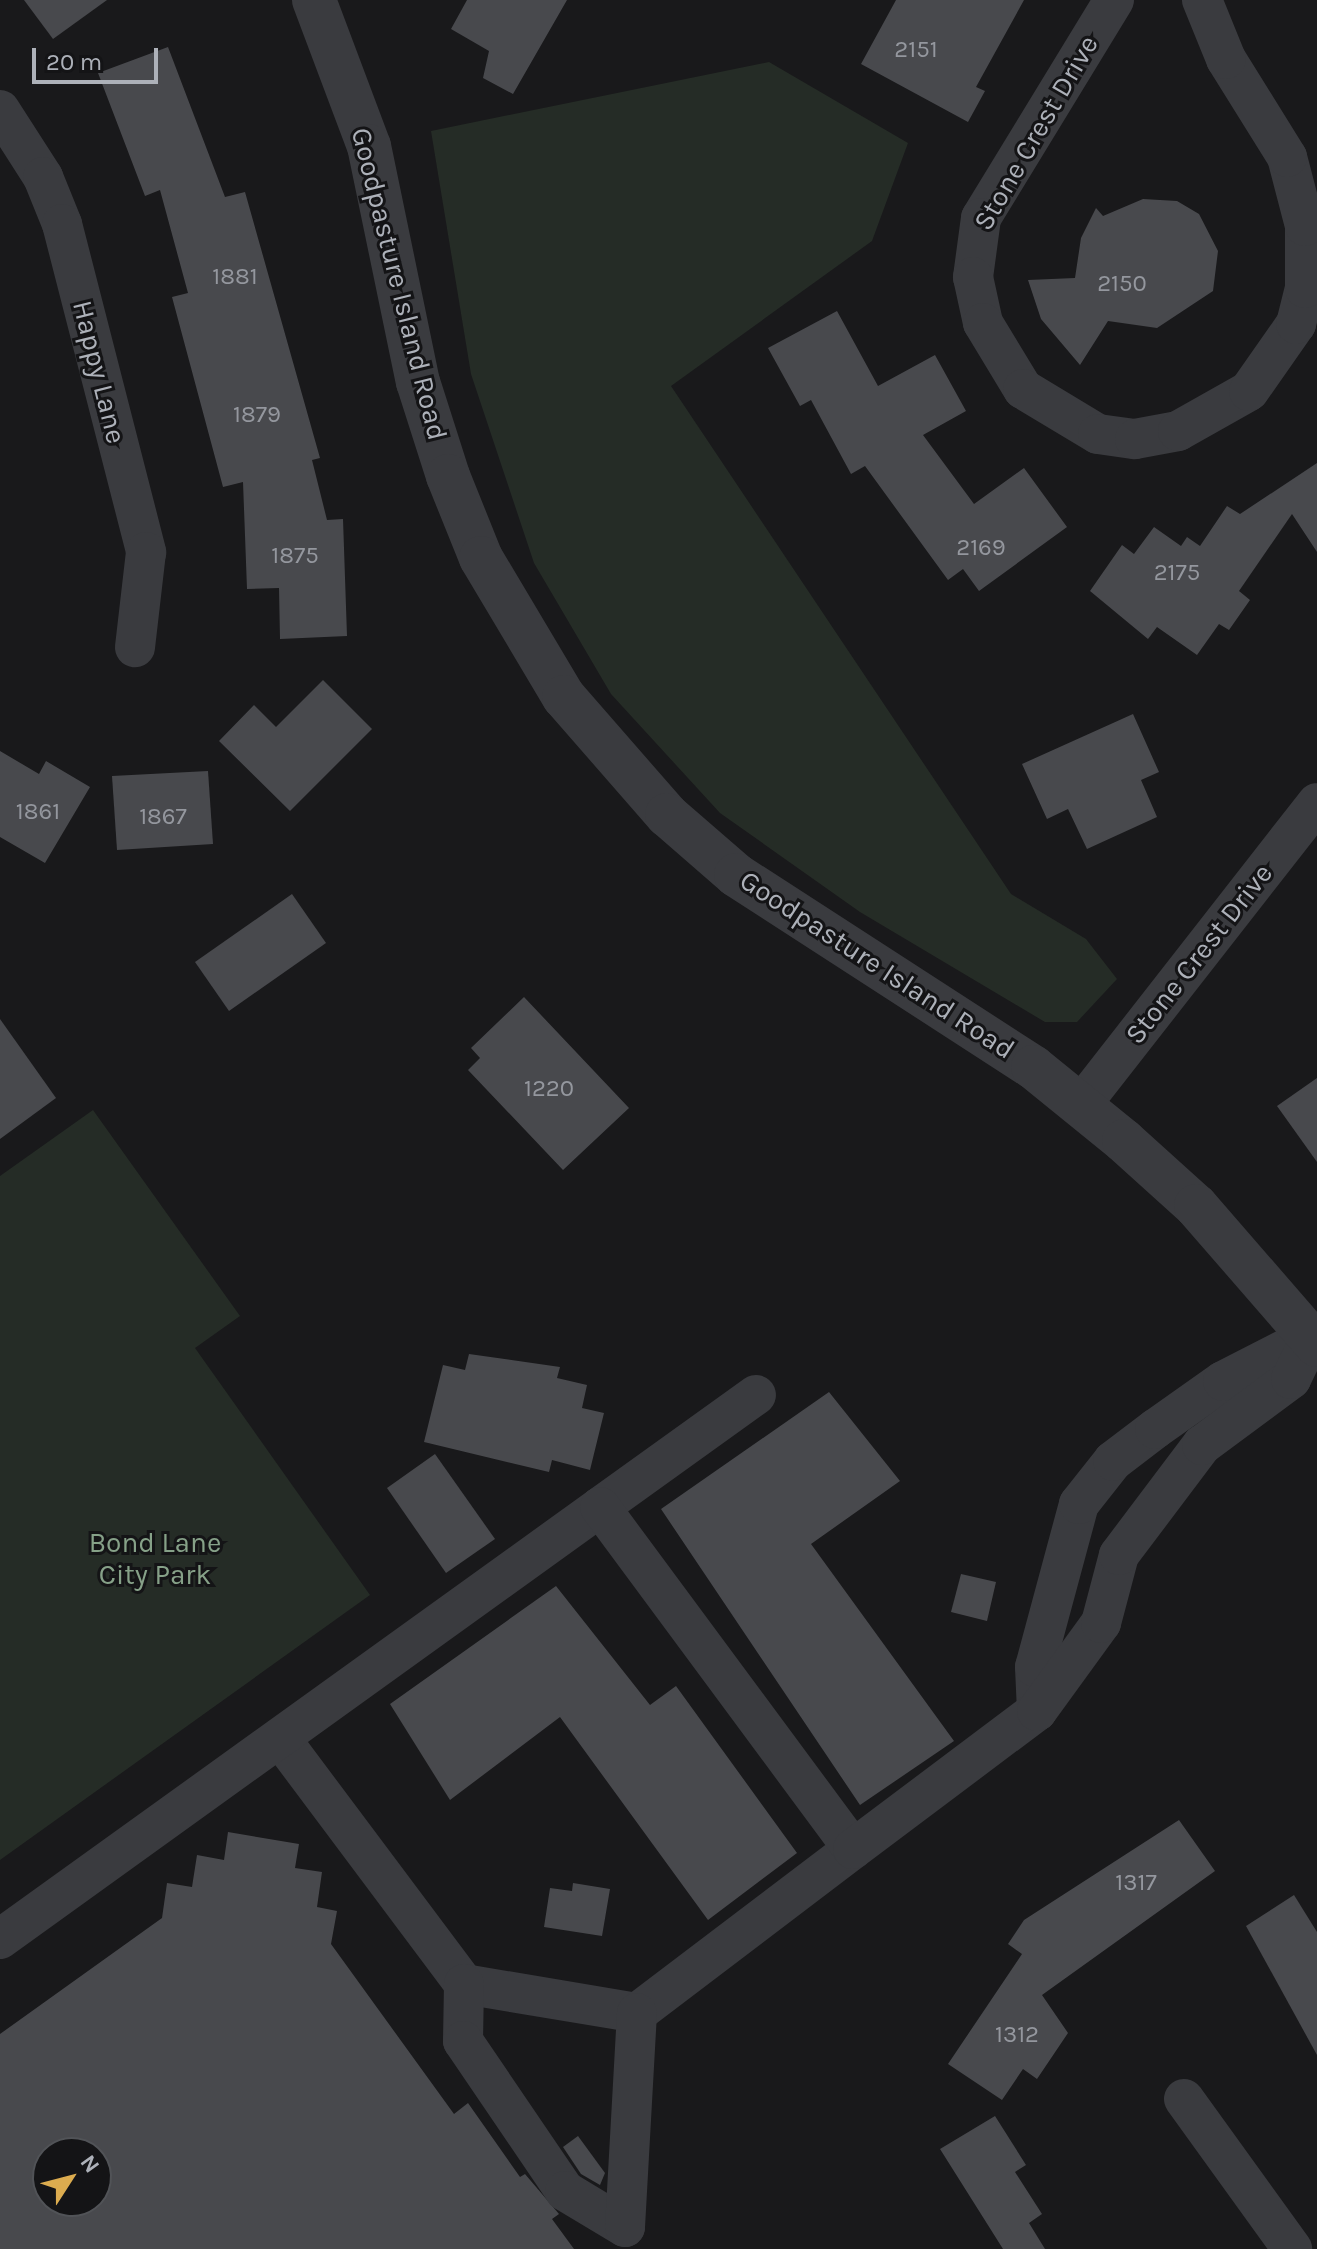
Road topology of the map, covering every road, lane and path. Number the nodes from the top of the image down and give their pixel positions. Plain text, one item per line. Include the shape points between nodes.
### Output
1 (314, 0) edge
2 (1114, 0) edge
3 (1202, 0) edge
4 (0, 110) edge
5 (135, 647) dead end
6 (1317, 803) edge
7 (1081, 1105) junction
8 (1315, 1338) edge
9 (756, 1395) dead end
10 (600, 1507) junction
11 (1037, 1711) junction
12 (280, 1738) junction
13 (853, 1849) junction
14 (0, 1939) edge
15 (464, 1984) junction
16 (637, 2013) junction
17 (1184, 2099) dead end
18 (634, 2238) edge
19 (1292, 2249) edge

1 - 7 street, Goodpasture Island Road via 369,146 418,382 448,476 481,558 564,697 667,815 736,875
2 - 3 street, Stone Crest Drive via 981,218 973,277 988,334 1023,389 1098,434 1135,439 1178,431 1249,391 1296,324 1305,288 1305,226 1291,169 1226,59
4 - 5 street, Happy Lane via 43,177 62,224 146,552
6 - 7 street, Stone Crest Drive
7 - 8 street, Goodpasture Island Road via 1196,1206
8 - 11 street via 1291,1379 1202,1445 1119,1555 1101,1623
8 - 11 street via 1223,1381 1113,1461 1079,1504 1035,1667
9 - 10 street
10 - 12 street
10 - 13 street
11 - 13 street
12 - 14 street
12 - 15 street
13 - 16 street
15 - 16 street
15 - 18 street via 463,2041 565,2191
16 - 18 street
17 - 19 street

